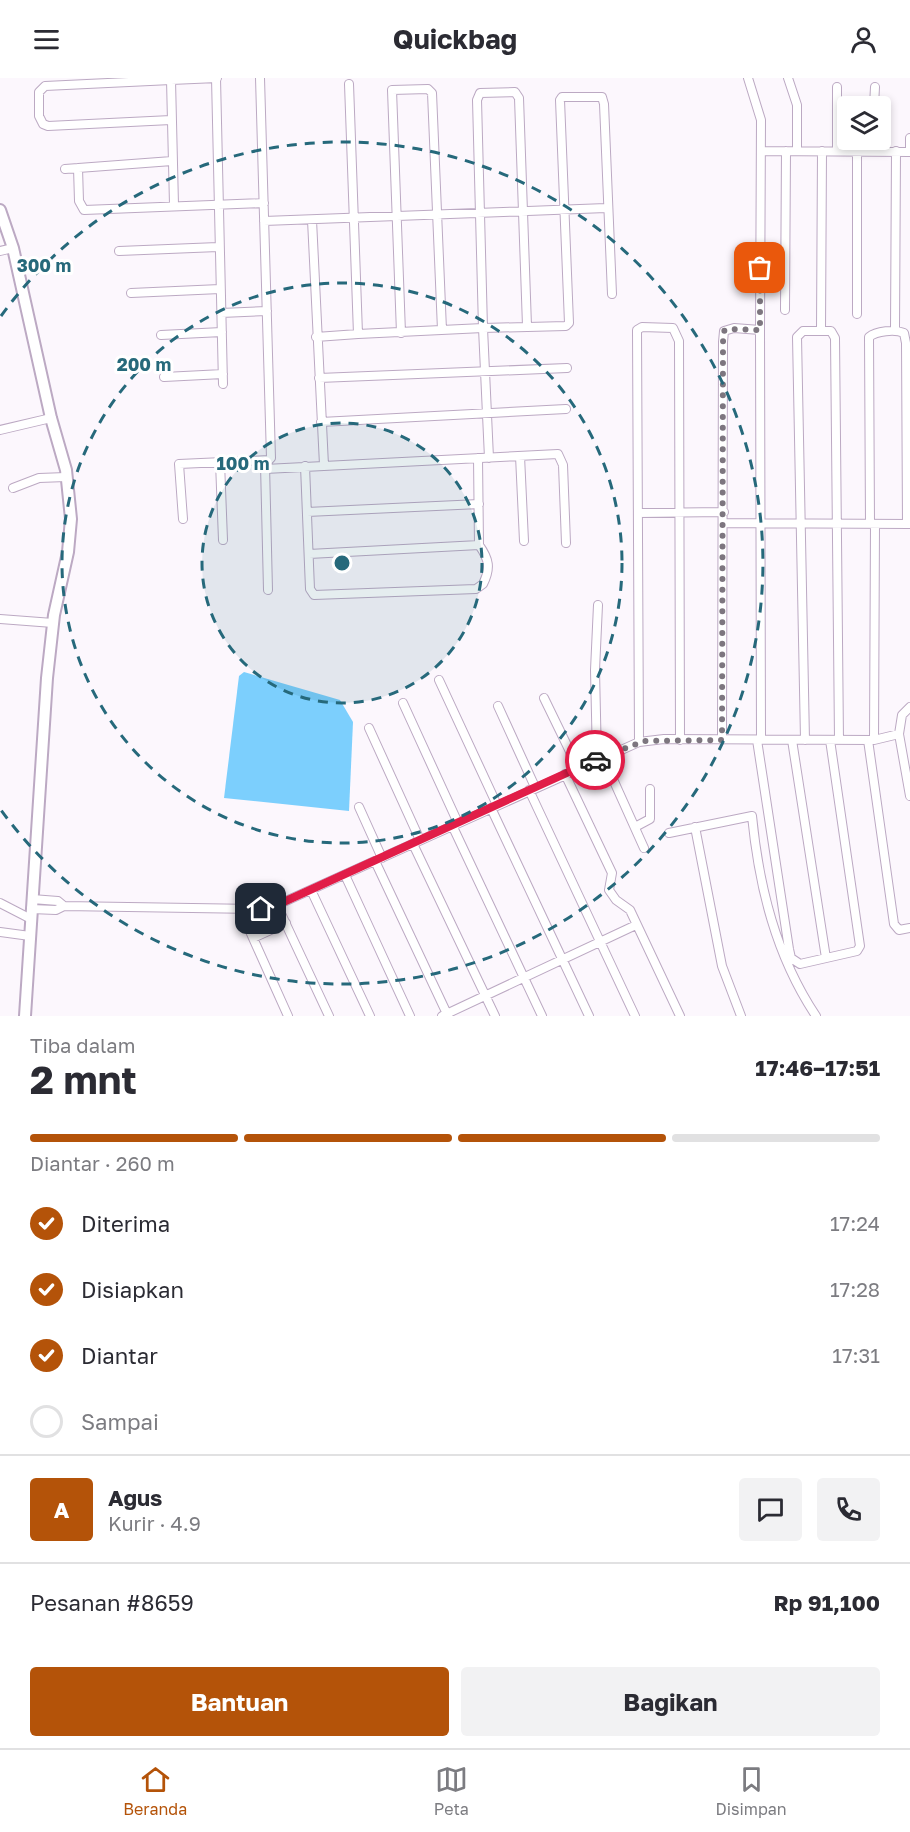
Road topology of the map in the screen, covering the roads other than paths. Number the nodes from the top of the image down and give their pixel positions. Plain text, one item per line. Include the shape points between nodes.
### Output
1 (217, 78) edge
2 (260, 78) edge
3 (748, 78) edge
4 (789, 78) edge
5 (171, 80) junction
6 (349, 84) dead end
7 (837, 87) dead end
8 (874, 87) dead end
9 (874, 96) edge
10 (171, 120) junction
11 (910, 138) edge
12 (761, 151) junction
13 (786, 151) junction
14 (797, 151) junction
15 (822, 151) junction
16 (837, 151) junction
17 (857, 151) junction
18 (874, 151) joint
19 (896, 152) junction
20 (172, 162) junction
21 (78, 168) junction
22 (65, 169) dead end
23 (264, 203) junction
24 (218, 204) junction
25 (174, 205) junction
26 (606, 208) junction
27 (0, 210) edge
28 (565, 212) junction
29 (523, 213) junction
30 (480, 214) junction
31 (438, 216) junction
32 (395, 218) junction
33 (354, 219) junction
34 (312, 220) junction
35 (264, 221) junction
36 (218, 247) junction
37 (13, 248) junction
38 (0, 251) edge
39 (119, 251) dead end
40 (220, 289) junction
41 (131, 293) dead end
42 (612, 294) dead end
43 (785, 310) dead end
44 (267, 311) junction
45 (221, 313) junction
46 (857, 314) dead end
47 (527, 326) junction
48 (483, 328) junction
49 (442, 330) junction
50 (760, 330) junction
51 (821, 331) junction
52 (222, 332) junction
53 (895, 332) junction
54 (401, 333) junction
55 (358, 334) junction
56 (161, 335) dead end
57 (316, 337) junction
58 (567, 368) dead end
59 (485, 373) junction
60 (223, 374) junction
61 (164, 377) dead end
62 (319, 378) junction
63 (224, 384) dead end
64 (566, 409) dead end
65 (487, 414) junction
66 (51, 418) junction
67 (321, 422) junction
68 (0, 430) edge
69 (520, 456) junction
70 (478, 458) junction
71 (489, 458) junction
72 (220, 462) junction
73 (265, 465) junction
74 (324, 465) junction
75 (305, 466) junction
76 (66, 477) junction
77 (13, 488) dead end
78 (478, 504) junction
79 (307, 512) junction
80 (724, 512) junction
81 (638, 513) junction
82 (680, 513) junction
83 (183, 519) dead end
84 (724, 523) junction
85 (762, 523) junction
86 (801, 524) junction
87 (836, 524) junction
88 (873, 524) junction
89 (909, 524) edge
90 (223, 540) dead end
91 (524, 541) dead end
92 (566, 543) dead end
93 (479, 545) junction
94 (309, 554) junction
95 (268, 590) dead end
96 (598, 605) dead end
97 (0, 619) edge
98 (53, 623) junction
99 (439, 680) dead end
100 (544, 698) dead end
101 (403, 703) dead end
102 (498, 706) dead end
103 (910, 707) edge
104 (369, 728) dead end
105 (899, 734) junction
106 (680, 740) junction
107 (722, 740) junction
108 (759, 740) junction
109 (792, 740) junction
110 (805, 740) junction
111 (830, 740) junction
112 (839, 740) junction
113 (871, 740) junction
114 (639, 742) junction
115 (600, 758) junction
116 (578, 768) junction
117 (565, 774) junction
118 (532, 789) junction
119 (650, 789) dead end
120 (910, 796) edge
121 (494, 806) junction
122 (359, 807) dead end
123 (455, 824) junction
124 (634, 827) junction
125 (695, 827) junction
126 (669, 832) dead end
127 (416, 842) junction
128 (644, 848) dead end
129 (379, 859) junction
130 (345, 875) junction
131 (311, 890) junction
132 (0, 903) edge
133 (277, 905) junction
134 (31, 909) junction
135 (240, 909) junction
136 (286, 923) junction
137 (636, 925) junction
138 (910, 928) edge
139 (0, 932) edge
140 (30, 936) junction
141 (253, 938) junction
142 (598, 942) junction
143 (826, 958) junction
144 (562, 959) junction
145 (523, 977) junction
146 (485, 996) junction
147 (446, 1015) edge
148 (25, 1016) edge
149 (288, 1016) edge
150 (329, 1016) edge
151 (370, 1016) edge
152 (410, 1016) edge
153 (495, 1016) edge
154 (542, 1016) edge
155 (589, 1016) edge
156 (635, 1016) edge
157 (680, 1016) edge
158 (741, 1016) edge
159 (816, 1016) edge

1 - 5 street
1 - 24 street
2 - 23 street
3 - 12 street via 761,120
4 - 14 street via 797,105
5 - 10 street
5 - 10 street via 45,86 39,92 39,116 48,126
6 - 33 street
7 - 16 street
8 - 9 street
10 - 20 street
11 - 19 street via 910,152
12 - 13 street
12 - 50 street
13 - 14 street
13 - 43 street
14 - 15 street
15 - 16 street
15 - 51 street
16 - 17 street
17 - 18 street
17 - 46 street
18 - 19 street
19 - 53 street
20 - 21 street
20 - 25 street
21 - 22 street
21 - 25 street via 79,201 84,210
23 - 24 street
23 - 35 street
24 - 25 street
24 - 36 street
26 - 28 street
26 - 28 street via 602,97 562,98
26 - 42 street
27 - 37 street
28 - 29 street
28 - 47 street via 569,323
29 - 30 street
29 - 30 street via 519,98 514,92 488,90 477,95
29 - 47 street
30 - 31 street
30 - 48 street
31 - 32 street
31 - 32 street via 432,93 428,89 392,90
31 - 49 street
32 - 33 street
32 - 54 street
33 - 34 street
33 - 55 street
34 - 35 street
34 - 57 street
35 - 44 street
36 - 39 street
36 - 40 street
37 - 38 street
37 - 66 street
40 - 41 street
40 - 45 street
44 - 45 street
44 - 73 street via 271,458
45 - 52 street
47 - 48 street
48 - 49 street
48 - 59 street
49 - 54 street
50 - 80 street via 724,331
50 - 85 street
51 - 86 street via 803,331 797,337
51 - 87 street via 831,331 835,338
52 - 56 street
52 - 60 street
53 - 88 street via 869,337
53 - 89 street via 904,333 906,343
54 - 55 street
55 - 57 street
57 - 62 street
58 - 59 street
59 - 62 street
59 - 65 street
60 - 61 street
60 - 63 street
62 - 67 street
64 - 65 street
65 - 67 street
65 - 71 street
66 - 68 street
66 - 76 street
67 - 74 street
69 - 71 street
69 - 91 street
69 - 92 street via 558,454 561,458
70 - 71 street
70 - 74 street
70 - 78 street
72 - 73 street
72 - 83 street via 179,464
72 - 90 street
73 - 75 street
73 - 95 street
74 - 75 street
75 - 79 street
76 - 77 street via 39,478
76 - 98 street via 71,528
78 - 79 street
78 - 93 street
79 - 94 street
80 - 82 street
80 - 84 street
81 - 82 street
81 - 82 street via 637,330 642,327 673,328 678,333
81 - 114 street
82 - 106 street
84 - 85 street
84 - 107 street
85 - 86 street
85 - 108 street
86 - 87 street
86 - 110 street
87 - 88 street
87 - 112 street
88 - 89 street
88 - 113 street
93 - 94 street
93 - 94 street via 489,567 483,584 476,589 314,595 310,589
96 - 115 street via 595,670
97 - 98 street
98 - 134 street
99 - 121 street
100 - 116 street
101 - 123 street
102 - 118 street
103 - 105 street via 902,715
104 - 127 street
105 - 113 street
105 - 120 street
106 - 107 street
106 - 114 street
107 - 108 street
108 - 109 street
108 - 143 street via 791,958 800,964
109 - 110 street
109 - 143 street
110 - 111 street
111 - 112 street
111 - 143 street via 860,946 857,951
112 - 113 street
113 - 138 street via 894,924 898,930
114 - 115 street
115 - 116 street
115 - 124 street
116 - 117 street
117 - 118 street
117 - 137 street via 612,873 609,890 630,910
118 - 121 street
118 - 142 street
119 - 124 street via 650,819
121 - 123 street
121 - 144 street
122 - 129 street
123 - 127 street
123 - 145 street
124 - 128 street
125 - 126 street
125 - 158 street via 722,966
125 - 159 street via 752,816 766,904 798,986
127 - 129 street
127 - 146 street
129 - 130 street
129 - 147 street
130 - 131 street
130 - 152 street
131 - 133 street
131 - 151 street
132 - 134 street
133 - 135 street
133 - 136 street
134 - 135 street
134 - 140 street
135 - 141 street
136 - 141 street
136 - 150 street
137 - 142 street
137 - 157 street
139 - 140 street
140 - 148 street
141 - 149 street
142 - 144 street
142 - 156 street
144 - 145 street
144 - 155 street
145 - 146 street
145 - 154 street
146 - 147 street
146 - 153 street

